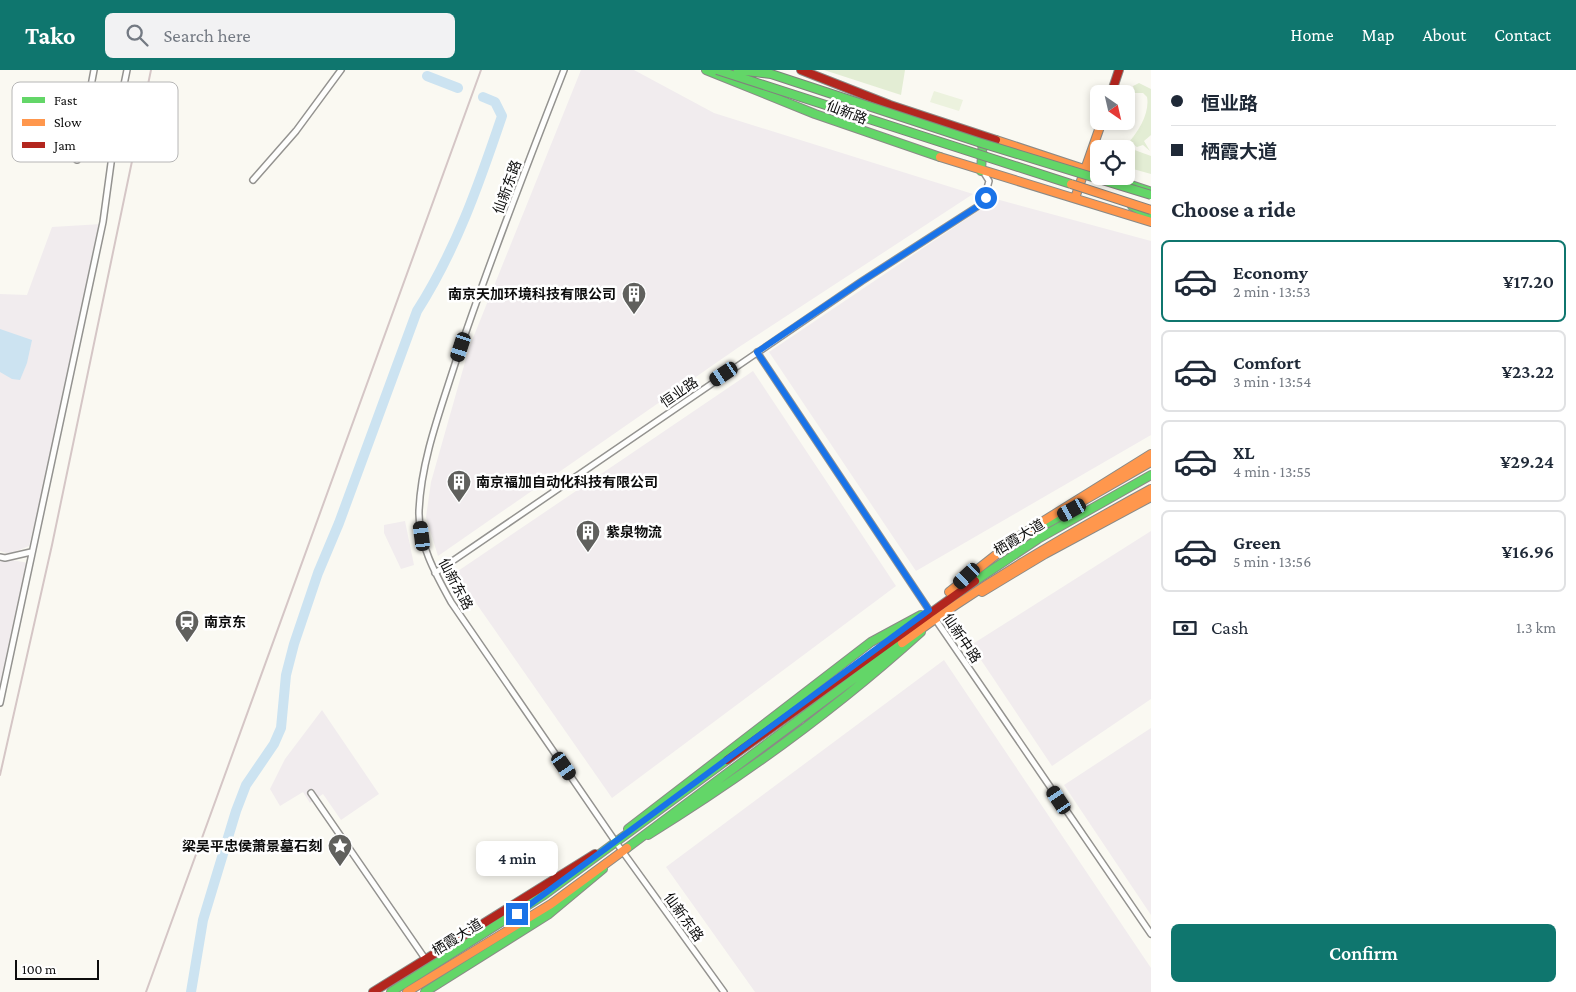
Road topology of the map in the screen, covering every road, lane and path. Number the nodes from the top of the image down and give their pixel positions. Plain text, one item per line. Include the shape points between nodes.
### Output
1 (341, 70) edge
2 (564, 70) edge
3 (706, 70) edge
4 (717, 70) edge
5 (738, 70) edge
6 (801, 70) edge
7 (1119, 70) edge
8 (1113, 85) edge
9 (1099, 130) edge
10 (978, 133) junction
11 (111, 162) edge
12 (1085, 170) junction
13 (981, 171) junction
14 (1090, 171) edge
15 (253, 180) dead end
16 (1129, 185) edge
17 (1151, 193) edge
18 (1075, 198) junction
19 (1119, 200) junction
20 (1151, 210) edge
21 (1151, 216) edge
22 (1151, 222) edge
23 (757, 352) junction
24 (1151, 454) edge
25 (1151, 462) edge
26 (1151, 467) edge
27 (1151, 475) edge
28 (1151, 489) edge
29 (1151, 497) edge
30 (1020, 537) junction
31 (31, 552) junction
32 (0, 557) edge
33 (435, 573) junction
34 (929, 610) junction
35 (935, 619) junction
36 (0, 703) edge
37 (310, 793) dead end
38 (615, 841) junction
39 (622, 851) junction
40 (1151, 934) edge
41 (426, 960) junction
42 (374, 992) edge
43 (391, 992) edge
44 (407, 992) edge
45 (425, 992) edge
46 (724, 992) edge

1 - 15 street via 296,131
2 - 33 street, 仙新东路 via 467,329 422,477 422,536
3 - 13 main road, 仙新路 via 864,133
4 - 19 main road, 仙新路, bridge
5 - 17 main road, 仙新路, bridge via 771,74 978,142
6 - 10 main road, 仙新路 via 890,105
7 - 8 main road
9 - 12 main road
10 - 12 main road, 仙新路
10 - 13 main road via 984,139
11 - 31 street via 103,222
12 - 14 main road, 仙新路
12 - 18 main road
13 - 18 main road, 仙新路
13 - 23 street, 恒业路 via 990,181 983,203
16 - 17 main road, 仙新路
18 - 22 main road, 仙新路
19 - 20 main road, 仙新路, bridge
19 - 21 main road, bridge
23 - 33 street, 恒业路
23 - 34 street, 仙新中路
24 - 30 main road
25 - 30 main road
26 - 30 main road
27 - 34 main road, 栖霞大道 via 1038,539
28 - 35 main road, 栖霞大道 via 1043,548
29 - 35 main road
30 - 34 main road via 979,564
31 - 32 street
31 - 36 street
33 - 38 street, 仙新东路 via 451,602
34 - 35 street, 仙新中路
34 - 38 main road, 栖霞大道
35 - 39 main road, 栖霞大道
35 - 40 street, 仙新中路
37 - 41 street
38 - 39 street, 仙新东路
38 - 41 main road
38 - 43 main road, 栖霞大道 via 503,923
39 - 44 main road, 栖霞大道 via 551,904
39 - 45 main road via 549,914
39 - 46 street, 仙新东路
41 - 42 main road

